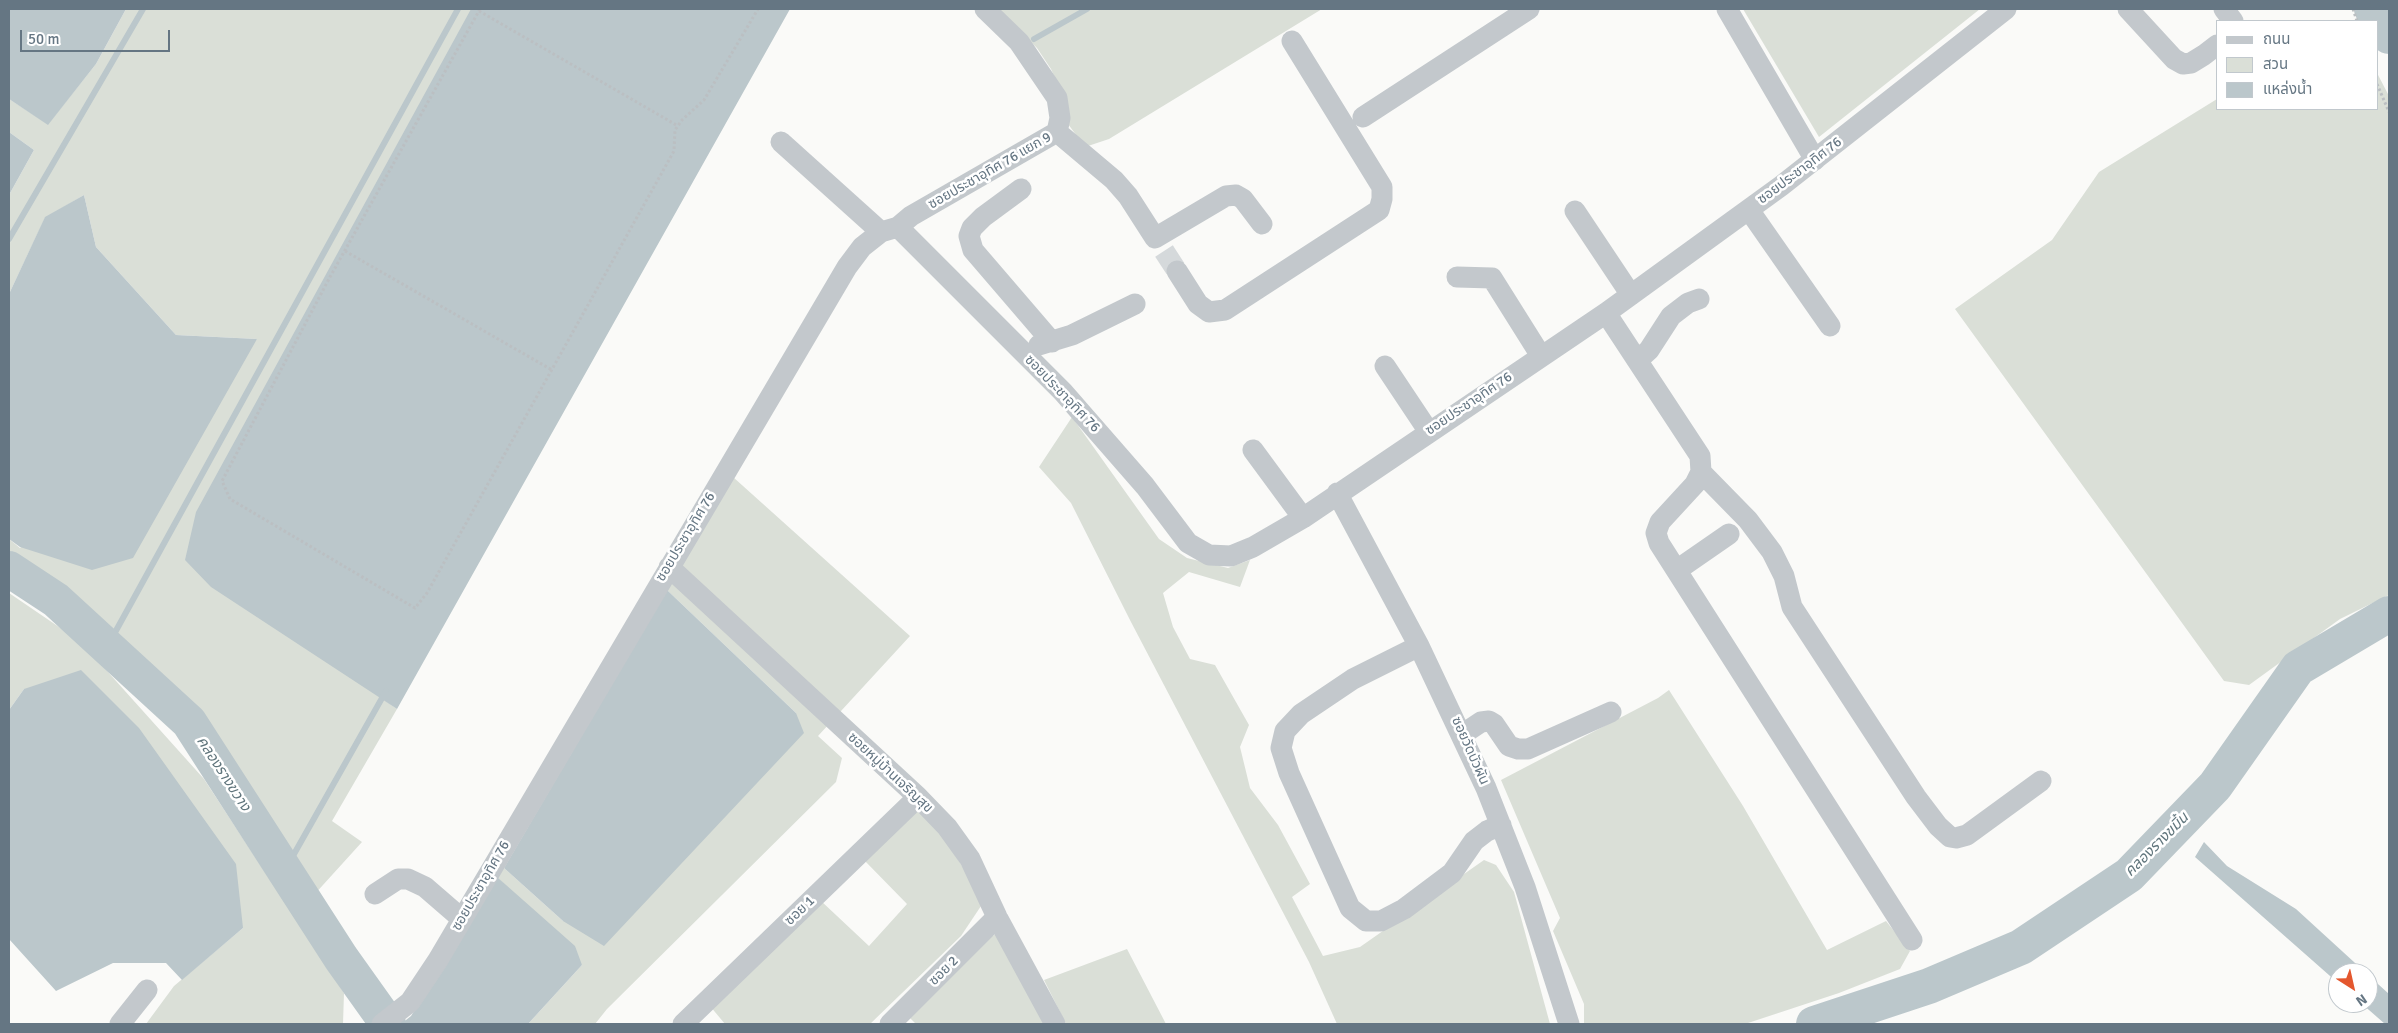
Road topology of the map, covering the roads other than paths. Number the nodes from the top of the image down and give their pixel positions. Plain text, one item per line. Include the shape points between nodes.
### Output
1 (985, 9) edge
2 (1528, 9) edge
3 (1727, 9) edge
4 (2006, 9) edge
5 (2128, 9) edge
6 (2224, 9) edge
7 (2232, 20) edge
8 (1292, 41) dead end
9 (2216, 46) edge
10 (1363, 117) dead end
11 (1057, 132) junction
12 (781, 142) dead end
13 (1815, 160) junction
14 (1021, 189) dead end
15 (1749, 210) junction
16 (1575, 212) dead end
17 (1262, 224) dead end
18 (890, 230) junction
19 (1177, 271) tunnel mouth
20 (1457, 277) dead end
21 (1631, 295) junction
22 (1700, 299) dead end
23 (1135, 304) dead end
24 (1606, 313) junction
25 (1830, 326) dead end
26 (1052, 342) junction
27 (1019, 350) junction
28 (1541, 356) junction
29 (1638, 360) junction
30 (1385, 366) dead end
31 (1429, 432) junction
32 (1253, 450) dead end
33 (1701, 472) junction
34 (1337, 493) junction
35 (1303, 518) junction
36 (1729, 534) dead end
37 (669, 566) junction
38 (1677, 570) junction
39 (1419, 646) junction
40 (1611, 712) dead end
41 (1463, 734) junction
42 (2042, 781) dead end
43 (918, 797) junction
44 (1501, 825) junction
45 (375, 894) dead end
46 (998, 917) junction
47 (462, 920) junction
48 (1912, 940) dead end
49 (147, 990) dead end
50 (120, 1024) edge
51 (382, 1024) edge
52 (682, 1024) edge
53 (890, 1024) edge
54 (1055, 1024) edge
55 (1569, 1024) edge

1 - 11 street, ซอยประชาอุทิศ 76 แยก 9 via 1019,42 1057,98 1060,118
2 - 10 street
3 - 13 street
4 - 13 street, ซอยประชาอุทิศ 76
5 - 9 street via 2174,59 2183,64 2204,56
6 - 7 street
8 - 19 street via 1382,187 1379,210 1225,310 1209,312 1198,304
11 - 17 street via 1114,180 1160,244 1226,196 1236,195 1243,199
11 - 18 street, ซอยประชาอุทิศ 76 แยก 9
12 - 18 street
13 - 15 street, ซอยประชาอุทิศ 76
14 - 26 street via 983,218 972,228 969,236 973,250
15 - 21 street, ซอยประชาอุทิศ 76
15 - 25 street
16 - 21 street
18 - 27 street, ซอยประชาอุทิศ 76
18 - 37 street, ซอยประชาอุทิศ 76 via 862,248 847,266
20 - 28 street via 1492,278
21 - 24 street, ซอยประชาอุทิศ 76
22 - 29 street via 1688,303 1671,316 1649,350
23 - 26 street
24 - 28 street, ซอยประชาอุทิศ 76
24 - 29 street
26 - 27 street
27 - 35 street, ซอยประชาอุทิศ 76 via 1100,432 1188,543 1209,555 1231,556
28 - 31 street, ซอยประชาอุทิศ 76
29 - 33 street via 1700,456
30 - 31 street
31 - 34 street, ซอยประชาอุทิศ 76
32 - 35 street
33 - 38 street via 1695,484 1660,522 1656,532 1659,543
33 - 42 street via 1748,520 1772,552 1784,576 1792,607 1916,797 1950,837 1967,835
34 - 35 street, ซอยประชาอุทิศ 76
34 - 39 street, ซอยวัดบัวผัน
36 - 38 street
37 - 43 street, ซอยหมู่บ้านเจริญสุข
37 - 47 street, ซอยประชาอุทิศ 76
38 - 48 street
39 - 41 street, ซอยวัดบัวผัน
39 - 44 street via 1353,679 1301,714 1286,731 1281,748 1289,773 1350,908 1366,922 1381,920 1404,909 1452,872 1474,841
40 - 41 street via 1528,749 1509,746 1494,724 1488,721
41 - 44 street, ซอยวัดบัวผัน
43 - 46 street, ซอยหมู่บ้านเจริญสุข via 947,826 970,859
43 - 52 street, ซอย 1
44 - 55 street, ซอยวัดบัวผัน via 1526,887
45 - 47 street via 398,879 408,879 425,887
46 - 53 street, ซอย 2
46 - 54 street, ซอยหมู่บ้านเจริญสุข
47 - 51 street, ซอยประชาอุทิศ 76 via 410,1002
49 - 50 street

